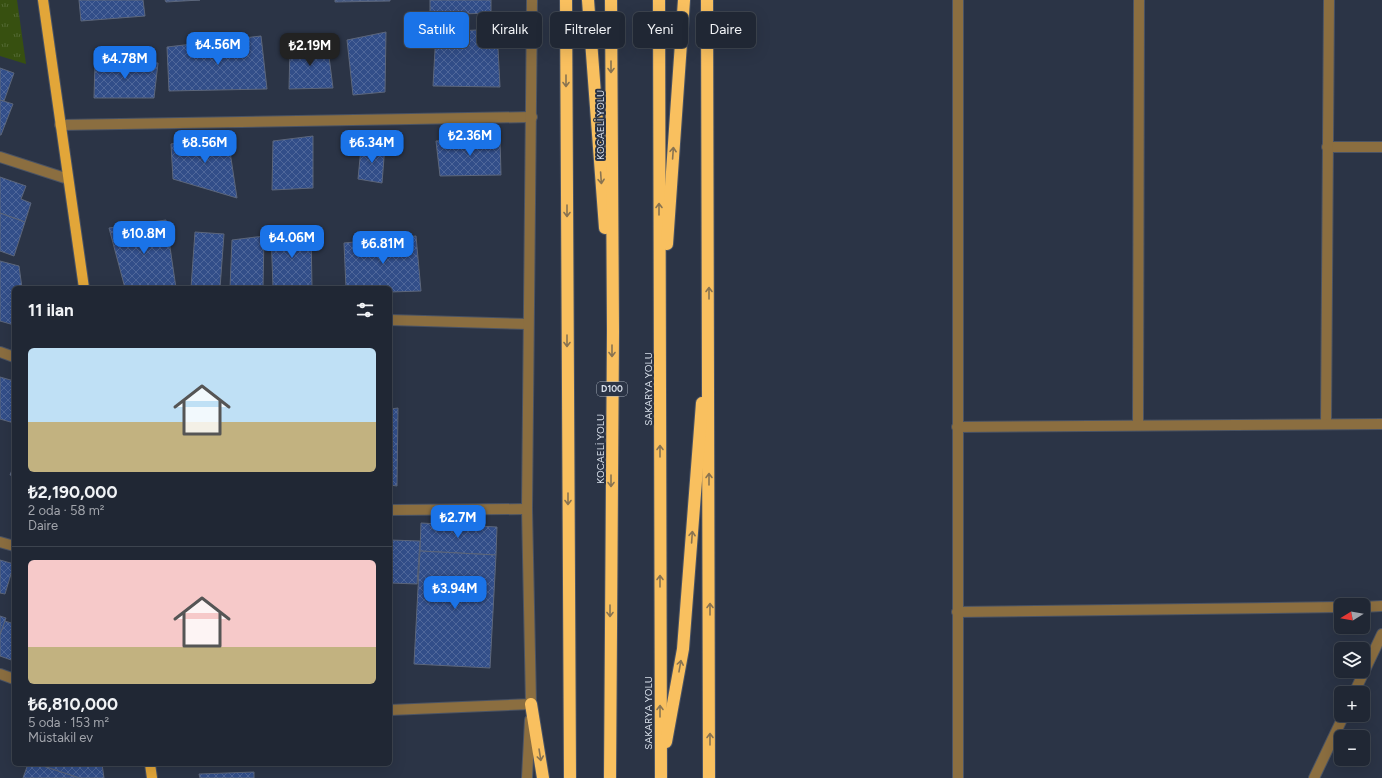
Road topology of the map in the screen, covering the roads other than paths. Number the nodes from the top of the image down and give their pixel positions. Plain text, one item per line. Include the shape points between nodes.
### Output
1 (43, 0) edge
2 (532, 0) edge
3 (566, 0) edge
4 (588, 0) edge
5 (611, 0) edge
6 (659, 0) edge
7 (684, 0) edge
8 (707, 0) edge
9 (958, 0) edge
10 (1139, 0) edge
11 (1329, 0) edge
12 (532, 117) junction
13 (60, 125) junction
14 (1327, 146) junction
15 (1382, 147) edge
16 (0, 157) edge
17 (68, 179) junction
18 (84, 286) edge
19 (709, 316) junction
20 (392, 320) edge
21 (528, 324) junction
22 (613, 331) junction
23 (660, 345) junction
24 (0, 352) edge
25 (12, 356) edge
26 (1326, 424) junction
27 (1382, 424) edge
28 (1138, 425) junction
29 (957, 426) junction
30 (527, 509) junction
31 (392, 510) edge
32 (0, 542) edge
33 (12, 545) edge
34 (1382, 606) edge
35 (1334, 607) edge
36 (1370, 607) edge
37 (957, 612) junction
38 (1382, 634) edge
39 (0, 674) edge
40 (12, 678) edge
41 (1357, 686) edge
42 (531, 704) junction
43 (392, 710) edge
44 (1341, 722) edge
45 (150, 766) edge
46 (660, 776) edge
47 (152, 778) edge
48 (527, 778) edge
49 (543, 778) edge
50 (570, 778) edge
51 (610, 778) edge
52 (710, 778) edge
53 (958, 778) edge
54 (1314, 778) edge

1 - 13 main road
2 - 12 street
3 -> 50 highway
4 -> 22 highway
5 -> 22 highway, KOCAELİ YOLU / D100
23 -> 6 highway, SAKARYA YOLU
23 -> 7 highway
19 -> 8 highway
9 - 29 street
10 - 28 street
11 - 14 street
12 - 13 street
12 - 21 street
13 - 17 main road
14 - 15 street
14 - 26 street
16 - 17 street
17 - 18 main road
46 -> 19 highway via 683,649
52 -> 19 highway
20 - 21 street
21 - 30 street
22 -> 51 highway, KOCAELİ YOLU / D100
46 -> 23 highway, SAKARYA YOLU
24 - 25 street
26 - 27 street
26 - 28 street
28 - 29 street
29 - 37 street
30 - 31 street
30 - 42 street
32 - 33 street
34 - 36 street
35 - 37 street
37 - 53 street
38 - 41 street
39 - 40 street
42 - 43 street
42 - 48 street
42 -> 49 highway
44 - 54 street
45 - 47 main road

